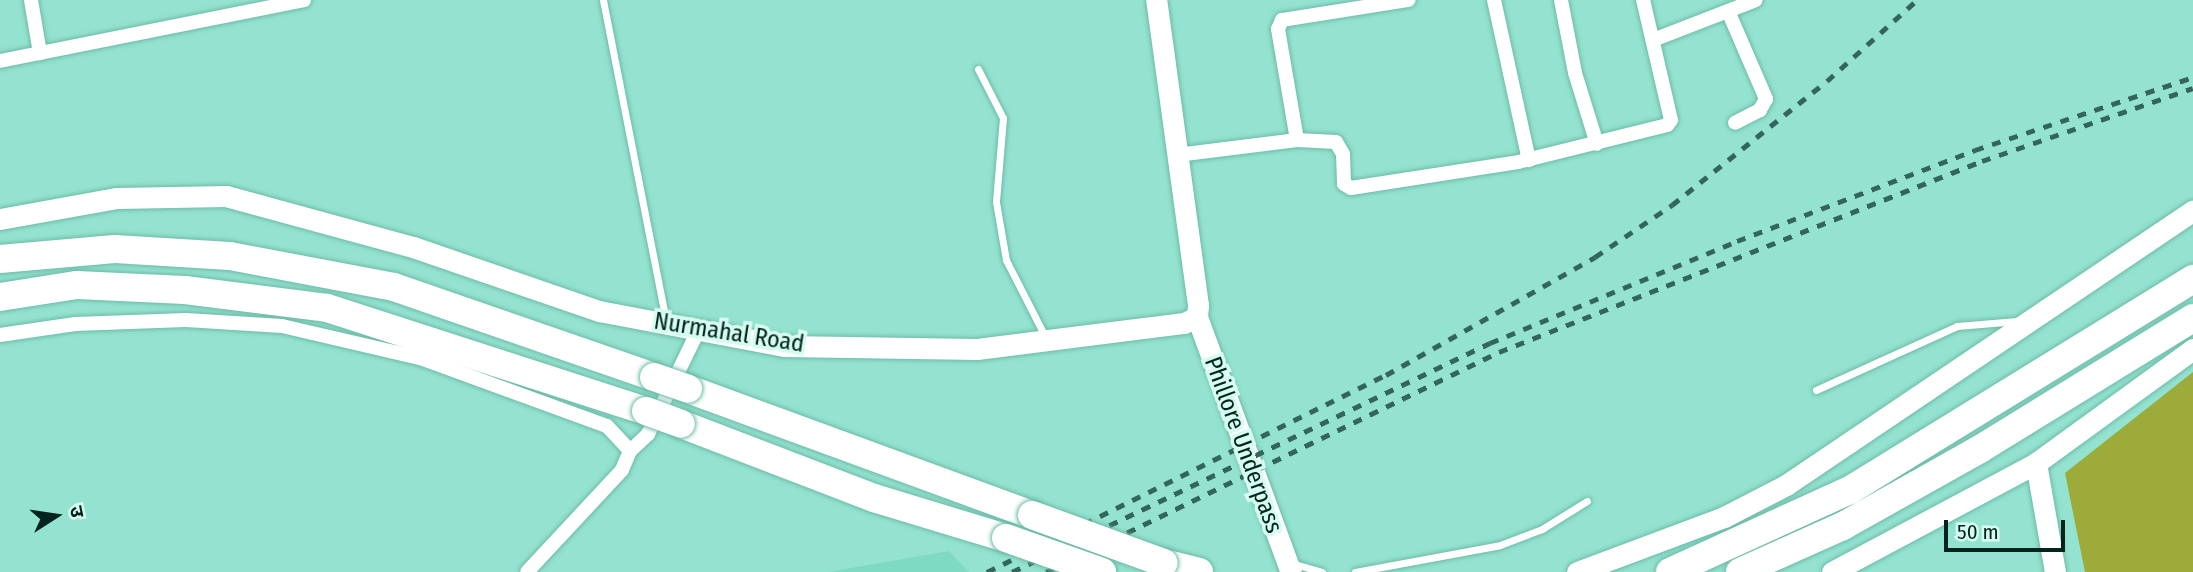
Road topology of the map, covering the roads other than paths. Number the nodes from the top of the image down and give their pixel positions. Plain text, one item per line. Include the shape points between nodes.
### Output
1 (30, 0) edge
2 (304, 0) edge
3 (603, 0) edge
4 (1156, 0) edge
5 (1408, 0) edge
6 (1494, 0) edge
7 (1561, 0) edge
8 (1643, 0) edge
9 (1756, 0) edge
10 (1728, 10) junction
11 (1653, 40) junction
12 (40, 53) junction
13 (0, 61) edge
14 (978, 69) dead end
15 (1735, 123) dead end
16 (1297, 140) junction
17 (1597, 144) junction
18 (1177, 155) junction
19 (1529, 160) junction
20 (2193, 210) edge
21 (0, 219) edge
22 (0, 259) edge
23 (2193, 279) edge
24 (0, 297) edge
25 (1196, 317) junction
26 (2193, 318) edge
27 (2029, 321) junction
28 (667, 326) junction
29 (698, 331) junction
30 (0, 335) edge
31 (1048, 340) junction
32 (2193, 349) edge
33 (1816, 390) dead end
34 (630, 451) junction
35 (2036, 463) junction
36 (1587, 501) dead end
37 (1289, 567) edge
38 (527, 572) edge
39 (1102, 572) edge
40 (1199, 572) edge
41 (1322, 572) edge
42 (1356, 572) edge
43 (1577, 572) edge
44 (1671, 572) edge
45 (1740, 572) edge
46 (1832, 572) edge
47 (2055, 572) edge

1 - 12 street
2 - 12 street
3 - 28 lane
4 - 18 main road
5 - 16 street via 1282,20 1278,29
6 - 19 street
7 - 17 street via 1575,74
8 - 11 street
9 - 10 street
10 - 11 street
10 - 15 street via 1766,99 1760,110
11 - 17 street via 1671,122
12 - 13 street
14 - 31 lane via 1003,118 996,202 1006,260
16 - 18 street
16 - 19 street via 1336,142 1343,154 1348,188
17 - 19 street
18 - 25 main road
20 - 27 main road
21 - 28 main road, Nurmahal Road via 117,198 226,196 413,247 599,311
22 - 40 highway, bridge via 115,249 230,256 394,287
23 - 44 highway via 1850,490
24 - 39 highway, bridge via 78,285 185,290 327,308 646,411 874,498
25 - 31 main road, Nurmahal Road via 1184,323
25 - 37 main road, Phillore Underpass
26 - 45 highway via 1980,449 1843,526
27 - 33 lane via 1957,326
27 - 43 main road via 1786,485 1724,517
28 - 29 main road, Nurmahal Road
29 - 31 main road, Nurmahal Road via 784,346 976,349
29 - 34 street via 648,434
30 - 34 street via 75,324 187,320 339,335 420,358 607,426
32 - 35 main road
34 - 38 street via 622,470
35 - 46 main road
35 - 47 main road
36 - 42 lane via 1542,529 1500,545
37 - 41 lane

